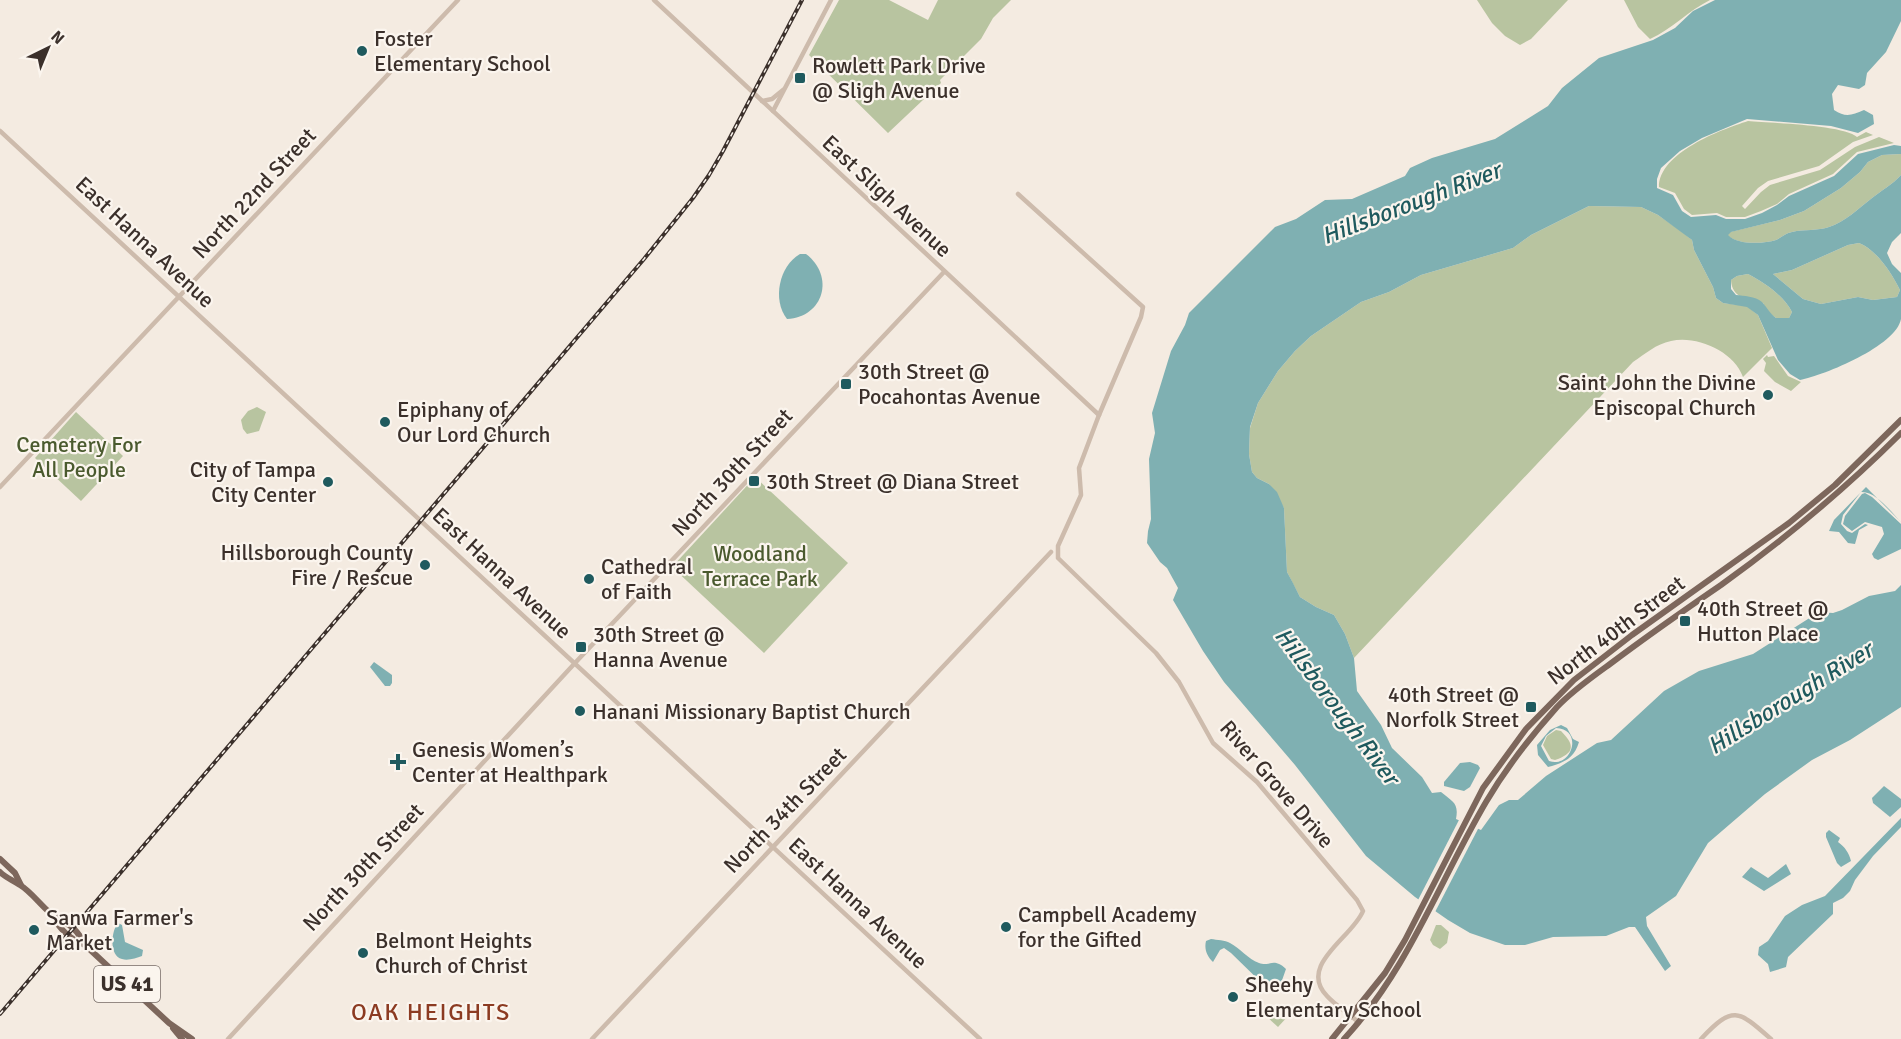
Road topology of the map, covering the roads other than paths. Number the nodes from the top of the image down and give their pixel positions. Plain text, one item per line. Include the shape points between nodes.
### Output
1 (458, 0) edge
2 (654, 0) edge
3 (831, 0) edge
4 (785, 88) junction
5 (762, 100) junction
6 (773, 111) junction
7 (0, 130) edge
8 (1018, 194) dead end
9 (944, 272) junction
10 (179, 297) junction
11 (1099, 415) junction
12 (1901, 420) edge
13 (1901, 433) edge
14 (0, 487) edge
15 (1051, 552) dead end
16 (574, 663) junction
17 (774, 847) junction
18 (0, 859) edge
19 (0, 872) edge
20 (21, 885) junction
21 (1352, 1016) junction
22 (169, 1023) junction
23 (1359, 1023) junction
24 (182, 1039) edge
25 (192, 1039) edge
26 (228, 1039) edge
27 (592, 1039) edge
28 (980, 1039) edge
29 (1332, 1039) edge
30 (1344, 1039) edge
31 (1701, 1039) edge
32 (1771, 1039) edge

1 - 10 street, North 22nd Street
2 - 5 street, East Sligh Avenue
3 - 4 street
4 - 5 street via 772,99
4 - 6 street
5 - 6 street, East Sligh Avenue
6 - 9 street, East Sligh Avenue
7 - 10 street, East Hanna Avenue
8 - 11 street, River Grove Drive via 1143,307
9 - 11 street, East Sligh Avenue
9 - 16 street, North 30th Street
10 - 14 street, North 22nd Street
10 - 16 street, East Hanna Avenue
11 - 21 street, River Grove Drive via 1079,468 1081,495 1058,546 1058,558 1156,653 1179,682 1213,743 1257,782 1357,900 1363,911 1359,920 1323,960 1318,975 1327,996
12 - 21 main road, North 40th Street via 1835,485 1789,523 1632,635 1568,686 1526,729 1482,788 1384,973
13 - 23 main road, North 40th Street via 1797,528 1559,705 1505,771 1390,982
15 - 17 street, North 34th Street
16 - 17 street, East Hanna Avenue
16 - 26 street, North 30th Street
17 - 27 street, North 34th Street
17 - 28 street, East Hanna Avenue
18 - 20 main road, US 41
19 - 20 main road, US 41
20 - 22 main road, US 41 via 51,913 59,928 85,945
21 - 23 street, River Grove Drive
21 - 29 main road, North 40th Street
22 - 24 main road, US 41
22 - 25 main road, US 41
23 - 30 main road, North 40th Street
31 - 32 street via 1730,1015 1742,1015

